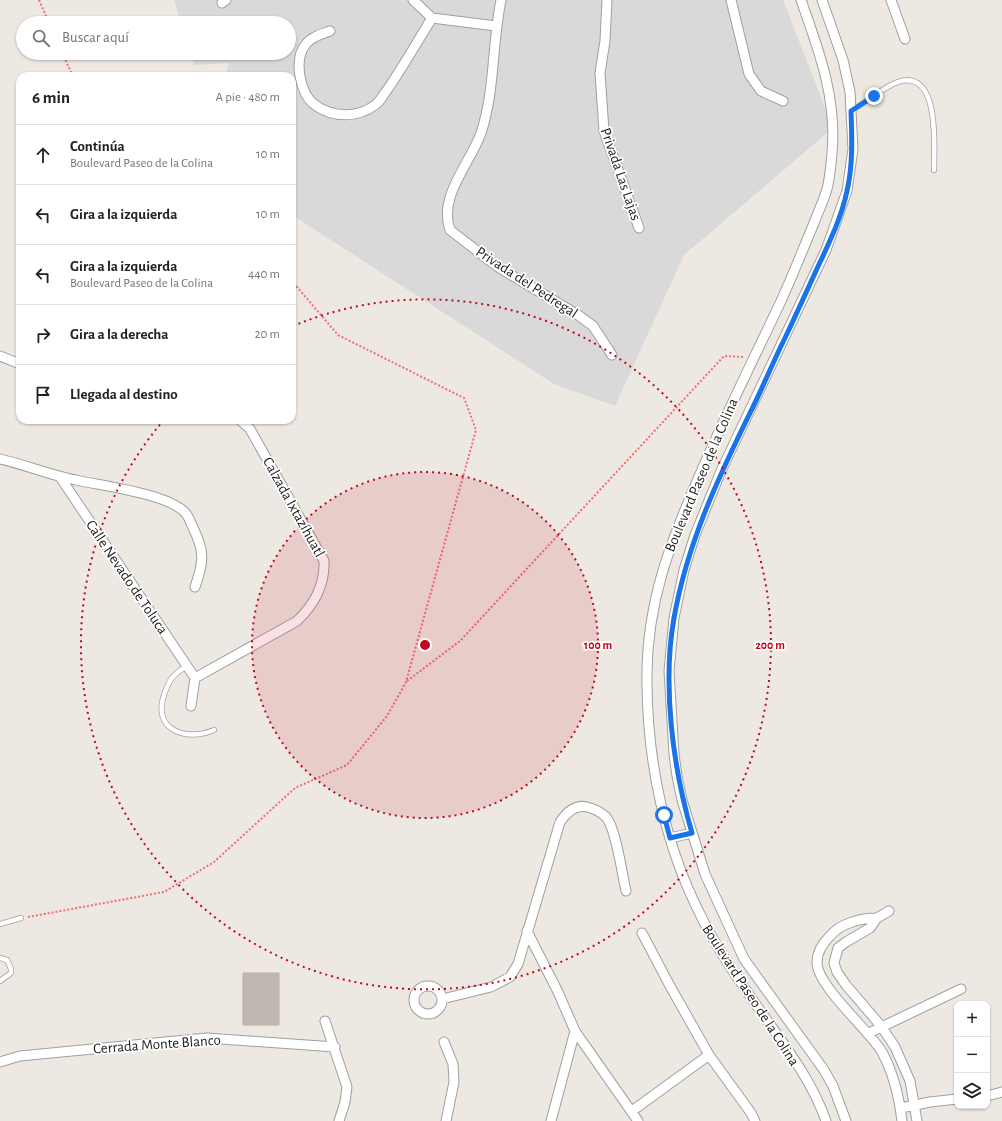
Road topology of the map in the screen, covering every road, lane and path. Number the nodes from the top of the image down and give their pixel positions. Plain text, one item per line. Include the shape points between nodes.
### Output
1 (39, 0) edge
2 (413, 0) edge
3 (501, 0) edge
4 (607, 0) edge
5 (731, 0) edge
6 (801, 0) edge
7 (822, 0) edge
8 (891, 0) edge
9 (46, 16) edge
10 (432, 18) junction
11 (496, 26) junction
12 (330, 31) dead end
13 (905, 39) dead end
14 (65, 60) edge
15 (71, 72) edge
16 (783, 101) dead end
17 (851, 111) junction
18 (934, 170) dead end
19 (639, 228) dead end
20 (296, 286) edge
21 (612, 355) dead end
22 (0, 356) edge
23 (754, 358) junction
24 (16, 362) edge
25 (244, 424) edge
26 (0, 459) edge
27 (60, 477) junction
28 (195, 587) dead end
29 (187, 666) junction
30 (195, 678) junction
31 (406, 682) junction
32 (191, 706) dead end
33 (214, 730) dead end
34 (692, 833) junction
35 (670, 838) junction
36 (626, 891) dead end
37 (889, 911) dead end
38 (21, 918) joint
39 (877, 918) junction
40 (0, 924) edge
41 (527, 931) junction
42 (642, 932) dead end
43 (0, 958) edge
44 (0, 981) edge
45 (960, 989) dead end
46 (442, 999) dead end
47 (325, 1021) dead end
48 (881, 1026) junction
49 (575, 1031) junction
50 (869, 1033) junction
51 (444, 1042) dead end
52 (335, 1047) junction
53 (709, 1055) junction
54 (0, 1062) edge
55 (1002, 1092) edge
56 (990, 1095) edge
57 (954, 1099) edge
58 (915, 1104) junction
59 (901, 1108) junction
60 (632, 1111) junction
61 (339, 1121) edge
62 (446, 1121) edge
63 (551, 1121) edge
64 (638, 1121) edge
65 (755, 1121) edge
66 (826, 1121) edge
67 (846, 1121) edge
68 (902, 1121) edge
69 (917, 1121) edge

1 - 9 path
2 - 10 street
3 - 11 street, Privada del Pedregal
4 - 19 street, Privada Las Lajas via 600,73 604,130
5 - 16 street via 749,74 761,91
6 - 23 street, Boulevard Paseo de la Colina via 830,90 830,173 827,189 801,256
7 - 17 street, Boulevard Paseo de la Colina via 843,60
8 - 13 street
10 - 11 street
10 - 12 street via 377,104 356,115 331,113 314,105 300,78 298,59 305,44 314,37
11 - 21 street, Privada del Pedregal via 487,106 481,133 452,192 447,208 450,230 498,267 593,326
14 - 15 path
17 - 18 lane via 894,84 917,82 928,95 934,122
17 - 34 street, Boulevard Paseo de la Colina via 852,150 847,191 840,214 798,312 721,471 695,534 684,570 674,618 669,671 677,776
20 - 31 path via 338,335 464,398 476,430
22 - 24 street
23 - 31 path via 724,356 460,641
23 - 35 street, Boulevard Paseo de la Colina via 679,521 668,550 651,621 646,688 651,749
25 - 30 street, Calzada Ixtazíhuatl via 250,429 324,561 325,573 308,610 297,621
26 - 27 street
27 - 28 street via 157,497 173,503 186,514 202,547 202,567
27 - 29 street, Calle Nevado de Toluca
29 - 30 street, Calle Nevado de Toluca
29 - 33 lane via 173,677 168,686 163,699 164,717 171,728 180,734 196,735
30 - 32 street
31 - 38 path via 387,716 347,764 295,788 214,862 164,892
34 - 35 street
34 - 67 street, Boulevard Paseo de la Colina via 711,889 744,959 824,1070
35 - 66 street, Boulevard Paseo de la Colina via 700,914 729,965 802,1073
36 - 41 street via 612,829 607,818 598,810 582,806 567,811 560,822
37 - 39 street
38 - 40 lane
39 - 48 street via 870,928 838,948 834,963 846,985
39 - 50 street via 865,918 845,925 832,934 822,944 816,963 826,985
41 - 46 street via 518,964 510,977 491,987
41 - 49 street
42 - 53 street
43 - 44 lane via 7,960 11,973
45 - 48 street
47 - 52 street
48 - 50 street
48 - 58 street via 903,1062
49 - 60 street
49 - 63 street
50 - 59 street via 891,1071
51 - 62 street via 453,1064 454,1082
52 - 54 street, Cerrada Monte Blanco via 207,1038 28,1055
52 - 61 street via 347,1087
53 - 60 street
53 - 65 street
55 - 56 street
57 - 58 street
58 - 59 street
58 - 69 street
59 - 68 street
60 - 64 street

